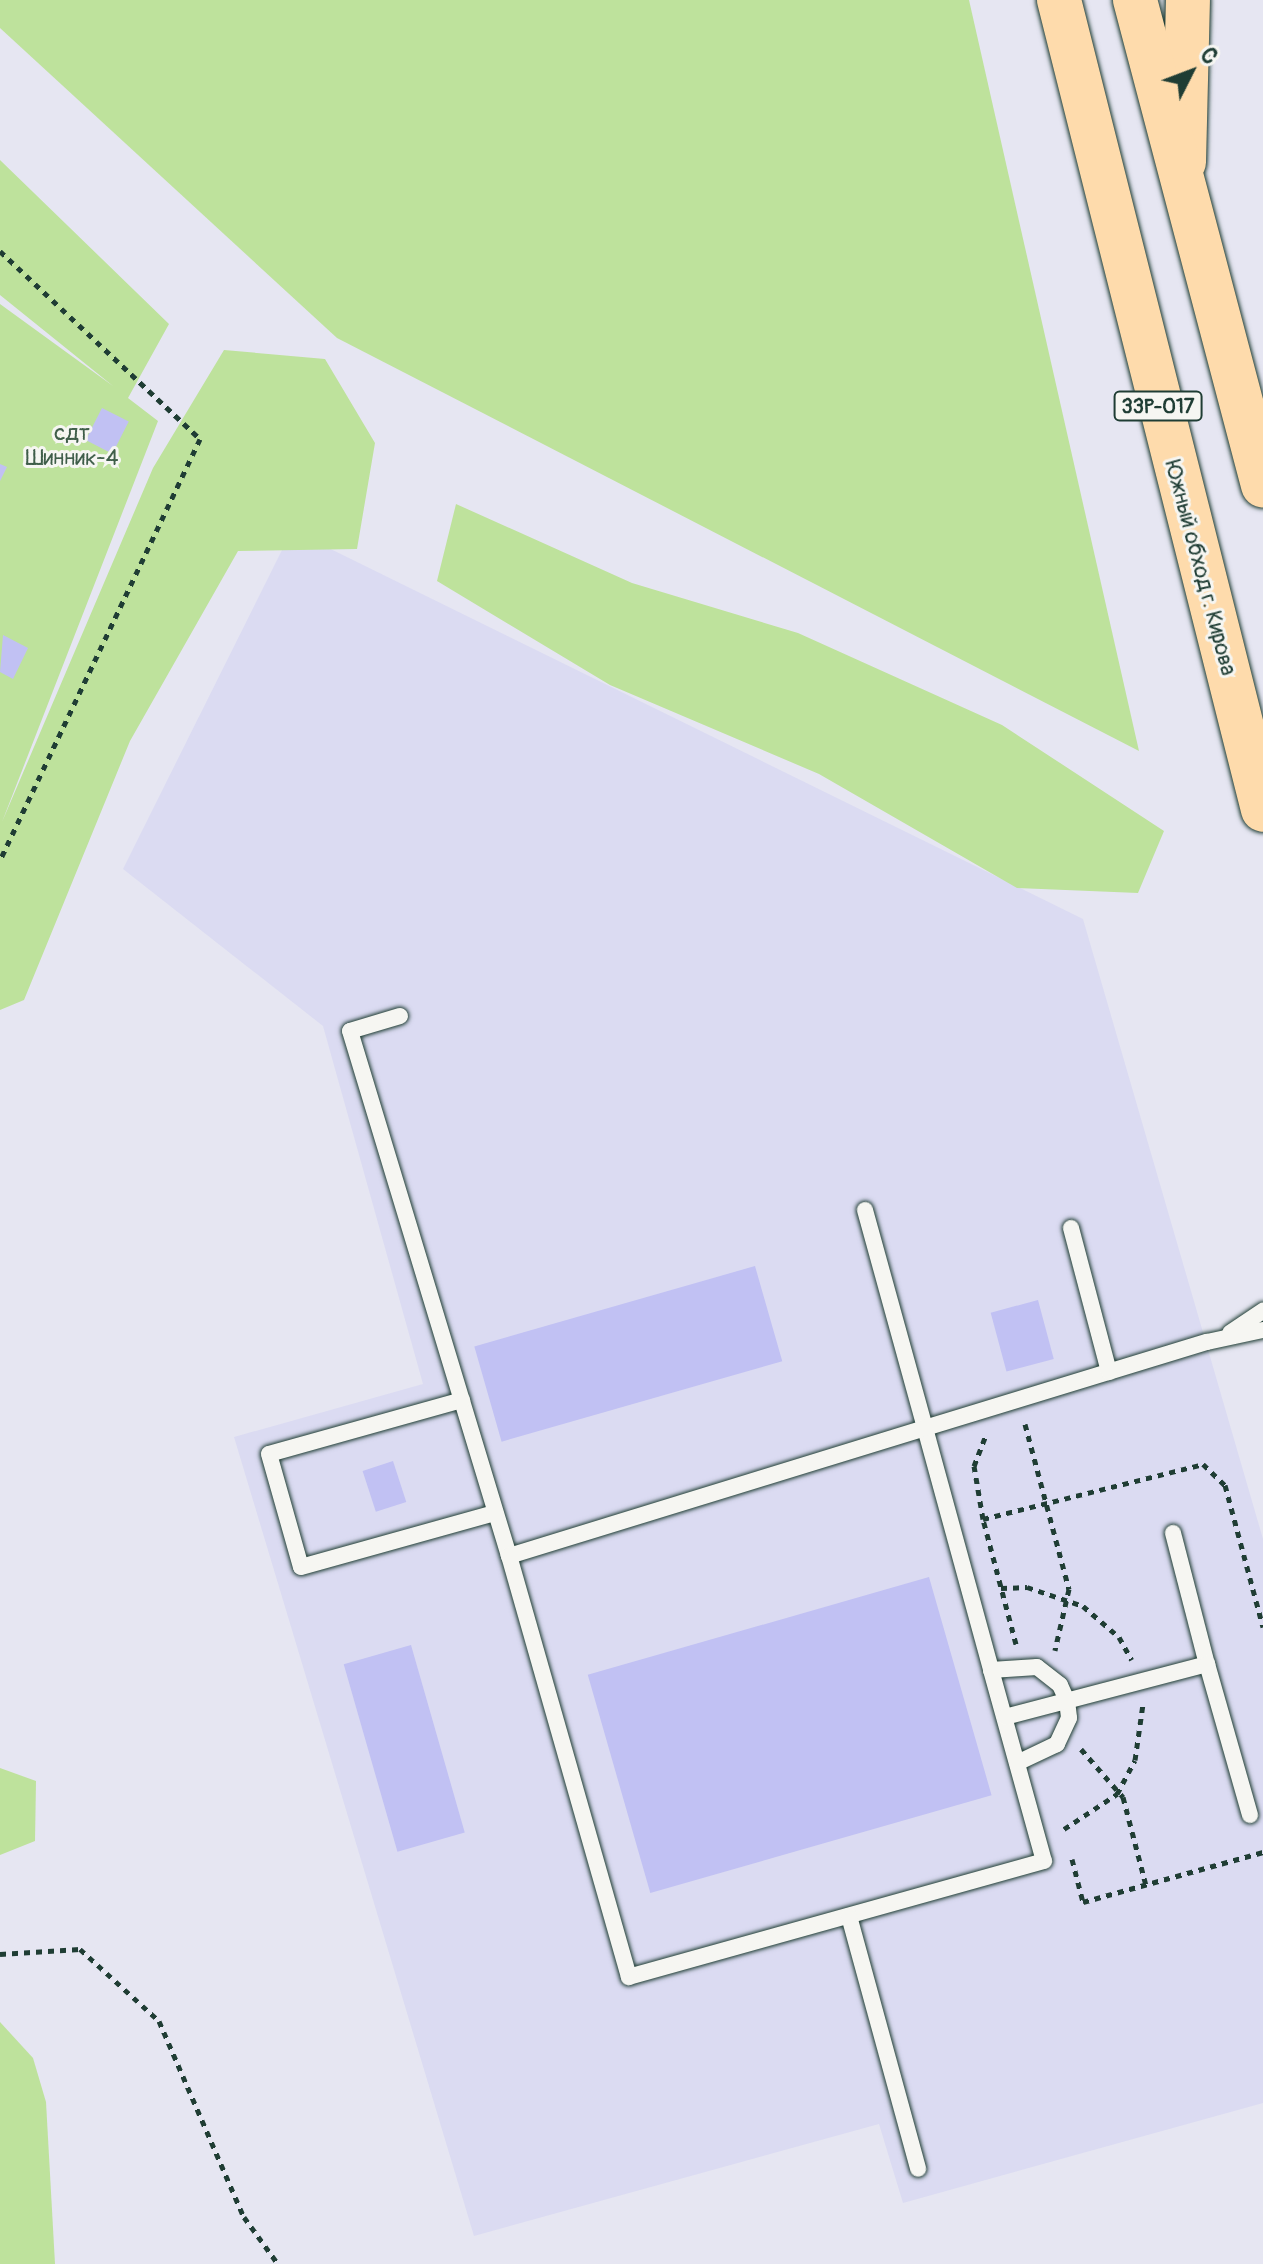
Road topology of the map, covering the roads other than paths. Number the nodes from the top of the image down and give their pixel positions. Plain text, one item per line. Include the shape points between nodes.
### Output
1 (1059, 0) edge
2 (1135, 0) edge
3 (1188, 0) edge
4 (1183, 189) junction
5 (1263, 485) edge
6 (1263, 810) edge
7 (400, 1016) dead end
8 (865, 1210) dead end
9 (1071, 1228) dead end
10 (1263, 1311) edge
11 (1263, 1330) edge
12 (1226, 1336) junction
13 (1109, 1372) junction
14 (462, 1400) junction
15 (925, 1428) junction
16 (495, 1513) junction
17 (1173, 1533) dead end
18 (509, 1556) junction
19 (1207, 1664) junction
20 (991, 1670) junction
21 (1067, 1701) junction
22 (1005, 1717) junction
23 (1017, 1763) junction
24 (1250, 1815) dead end
25 (849, 1916) junction
26 (918, 2169) dead end

1 - 6 main road, Южный обход г. Кирова / 33Р-017
2 - 4 main road, 33Р-017
3 - 4 main road
4 - 5 main road, 33Р-017
7 - 14 lane via 350,1031
8 - 15 lane
9 - 13 lane
10 - 12 lane
11 - 12 lane
12 - 13 lane
13 - 15 lane
14 - 16 lane
14 - 16 lane via 269,1454 301,1567
15 - 18 lane
15 - 20 lane
16 - 18 lane
17 - 19 lane
18 - 25 lane via 629,1977
19 - 21 lane
19 - 24 lane
20 - 21 lane via 1021,1663 1042,1670
20 - 22 lane
21 - 22 lane
21 - 23 lane via 1061,1738
22 - 23 lane
23 - 25 lane via 1044,1861
25 - 26 lane

